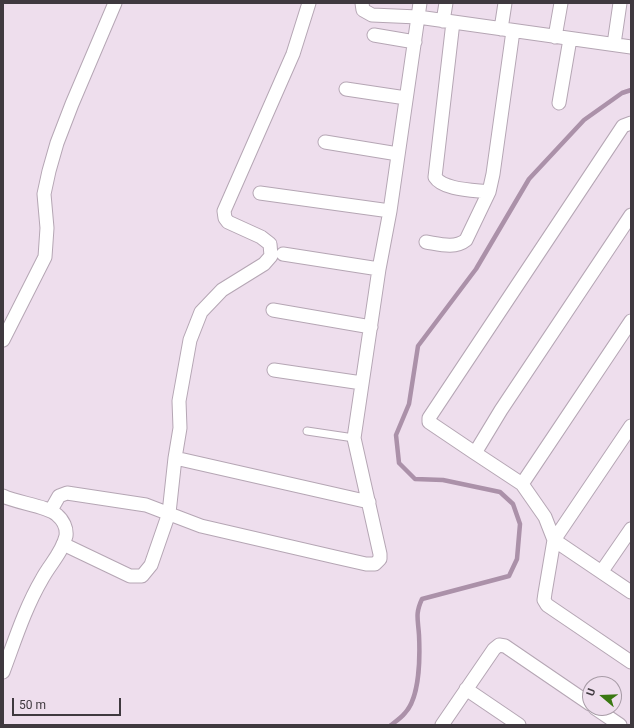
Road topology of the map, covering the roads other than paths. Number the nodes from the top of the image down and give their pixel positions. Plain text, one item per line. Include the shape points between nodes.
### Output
1 (116, 3) edge
2 (309, 3) edge
3 (362, 3) edge
4 (420, 3) edge
5 (446, 3) edge
6 (505, 3) edge
7 (561, 3) edge
8 (620, 3) edge
9 (418, 17) junction
10 (448, 21) junction
11 (507, 30) junction
12 (374, 35) dead end
13 (555, 37) junction
14 (570, 39) junction
15 (415, 42) junction
16 (614, 44) junction
17 (631, 47) edge
18 (346, 89) dead end
19 (406, 98) junction
20 (559, 103) dead end
21 (631, 123) edge
22 (325, 142) dead end
23 (398, 154) junction
24 (489, 192) junction
25 (260, 193) dead end
26 (390, 211) junction
27 (631, 215) edge
28 (426, 242) dead end
29 (283, 254) dead end
30 (379, 269) junction
31 (273, 310) dead end
32 (631, 321) edge
33 (371, 327) junction
34 (3, 340) edge
35 (274, 370) dead end
36 (362, 383) junction
37 (631, 426) edge
38 (307, 431) dead end
39 (354, 438) junction
40 (475, 453) junction
41 (175, 458) junction
42 (522, 484) junction
43 (3, 496) edge
44 (369, 502) junction
45 (51, 510) junction
46 (169, 513) junction
47 (631, 529) edge
48 (554, 540) junction
49 (64, 544) junction
50 (602, 572) junction
51 (631, 592) edge
52 (631, 662) edge
53 (3, 672) edge
54 (466, 689) junction
55 (582, 699) edge
56 (607, 716) edge
57 (442, 725) edge
58 (519, 725) edge
59 (620, 725) edge

1 - 34 street via 72,104 49,171 44,194 47,228 45,257
2 - 41 street via 293,54 224,211 228,222 262,237 270,244 270,256 264,264 222,290 201,312 190,340 180,387 180,428
3 - 9 street via 363,10 372,15
4 - 9 street
5 - 10 street
6 - 11 street
7 - 13 street
8 - 16 street
9 - 10 street
9 - 15 street
10 - 11 street
10 - 24 street via 435,177 444,185
11 - 13 street
11 - 24 street
12 - 15 street
13 - 14 street
14 - 16 street
14 - 20 street
15 - 19 street
16 - 17 street
18 - 19 street
19 - 23 street
21 - 40 street via 623,126 428,420
22 - 23 street
23 - 26 street
24 - 28 street via 466,240 460,245
25 - 26 street
26 - 30 street
27 - 40 street
29 - 30 street
30 - 33 street
31 - 33 street
32 - 42 street
33 - 36 street
35 - 36 street
36 - 39 street
37 - 48 street
38 - 39 lane
39 - 44 street
40 - 42 street
41 - 44 street
41 - 46 street
42 - 48 street via 545,517
43 - 45 street
44 - 46 street via 380,554 380,559 375,564 209,527
45 - 46 street via 59,496 67,493 146,505
45 - 49 street via 66,526
46 - 49 street via 152,565 142,576 130,576
47 - 50 street
48 - 50 street
48 - 52 street via 544,600 547,605
49 - 53 street via 42,577 30,602
50 - 51 street
54 - 55 street via 499,645 505,646
54 - 57 street
54 - 58 street
56 - 59 street

